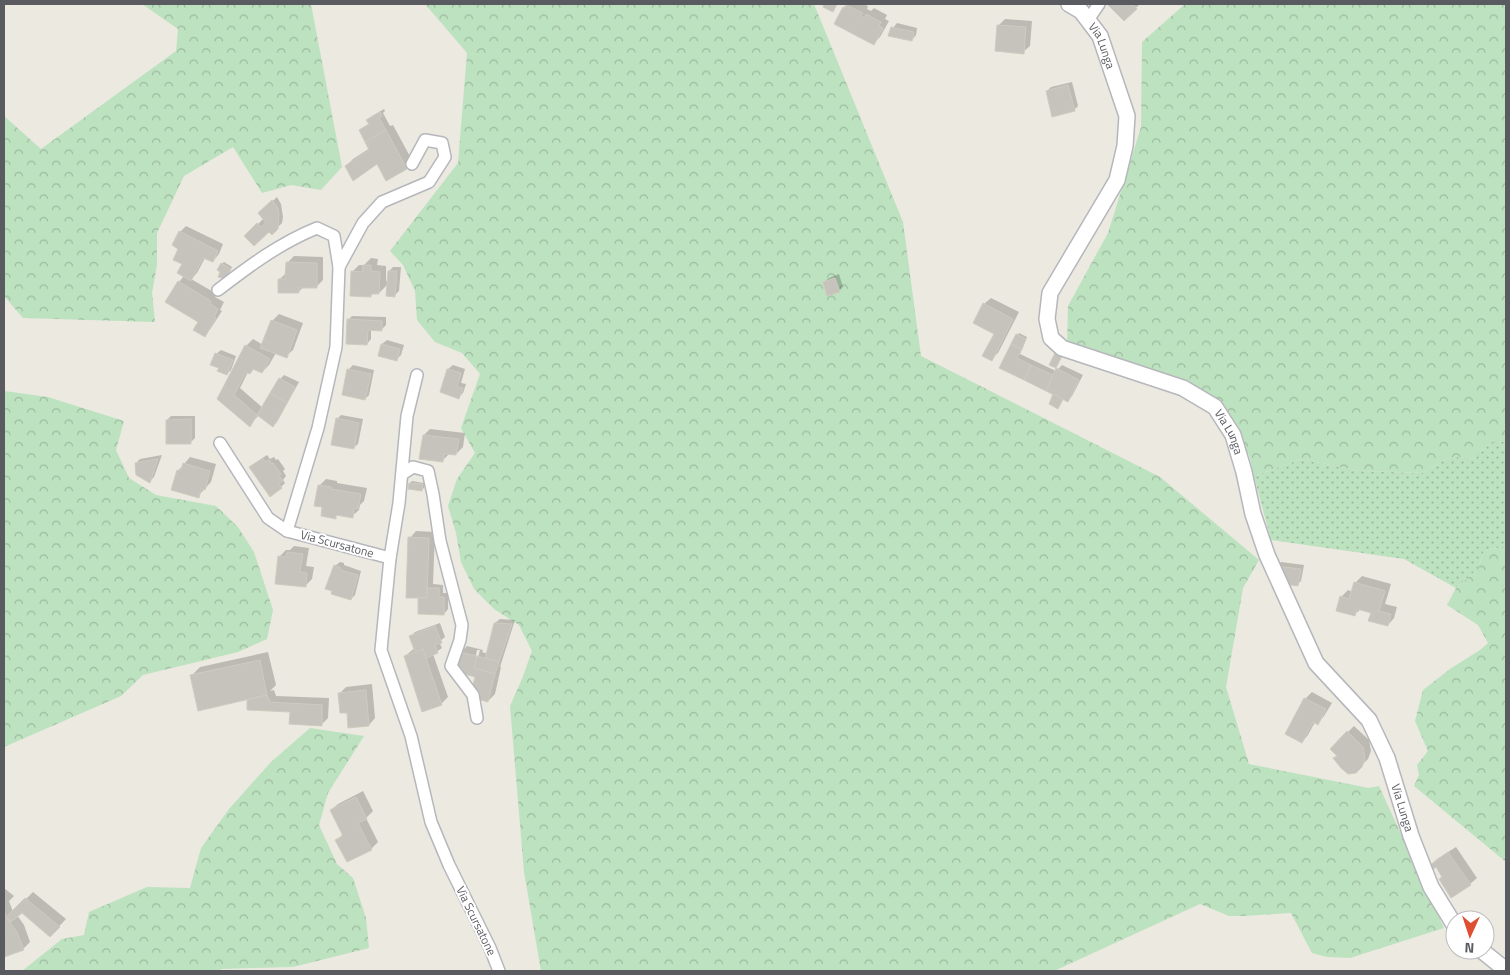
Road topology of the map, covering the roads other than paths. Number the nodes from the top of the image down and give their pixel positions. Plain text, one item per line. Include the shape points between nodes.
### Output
1 (1069, 4) edge
2 (1100, 4) edge
3 (1088, 20) junction
4 (412, 164) dead end
5 (339, 267) junction
6 (218, 290) dead end
7 (417, 375) dead end
8 (220, 443) dead end
9 (402, 474) junction
10 (287, 531) junction
11 (390, 558) junction
12 (477, 718) dead end
13 (1445, 910) edge
14 (1494, 960) edge
15 (1506, 970) edge
16 (499, 971) edge

1 - 3 street, Via Lunga
2 - 3 street
3 - 13 street, Via Lunga via 1100,36 1127,116 1125,146 1117,180 1050,293 1047,319 1051,338 1062,348 1183,388 1215,407 1233,435 1267,555 1316,663 1369,720 1387,758 1431,887
4 - 5 street via 425,140 442,143 445,157 429,182 382,202 363,223
5 - 6 street, Via Scursatone via 334,236 316,228 293,238
5 - 10 street, Via Scursatone via 336,347 318,428
7 - 9 street via 407,416
8 - 10 street via 268,518
9 - 11 street
9 - 12 street via 413,467 428,471 440,541 462,625 451,666 473,695
10 - 11 street, Via Scursatone
11 - 16 street, Via Scursatone via 381,650 411,736 431,822
14 - 15 street

